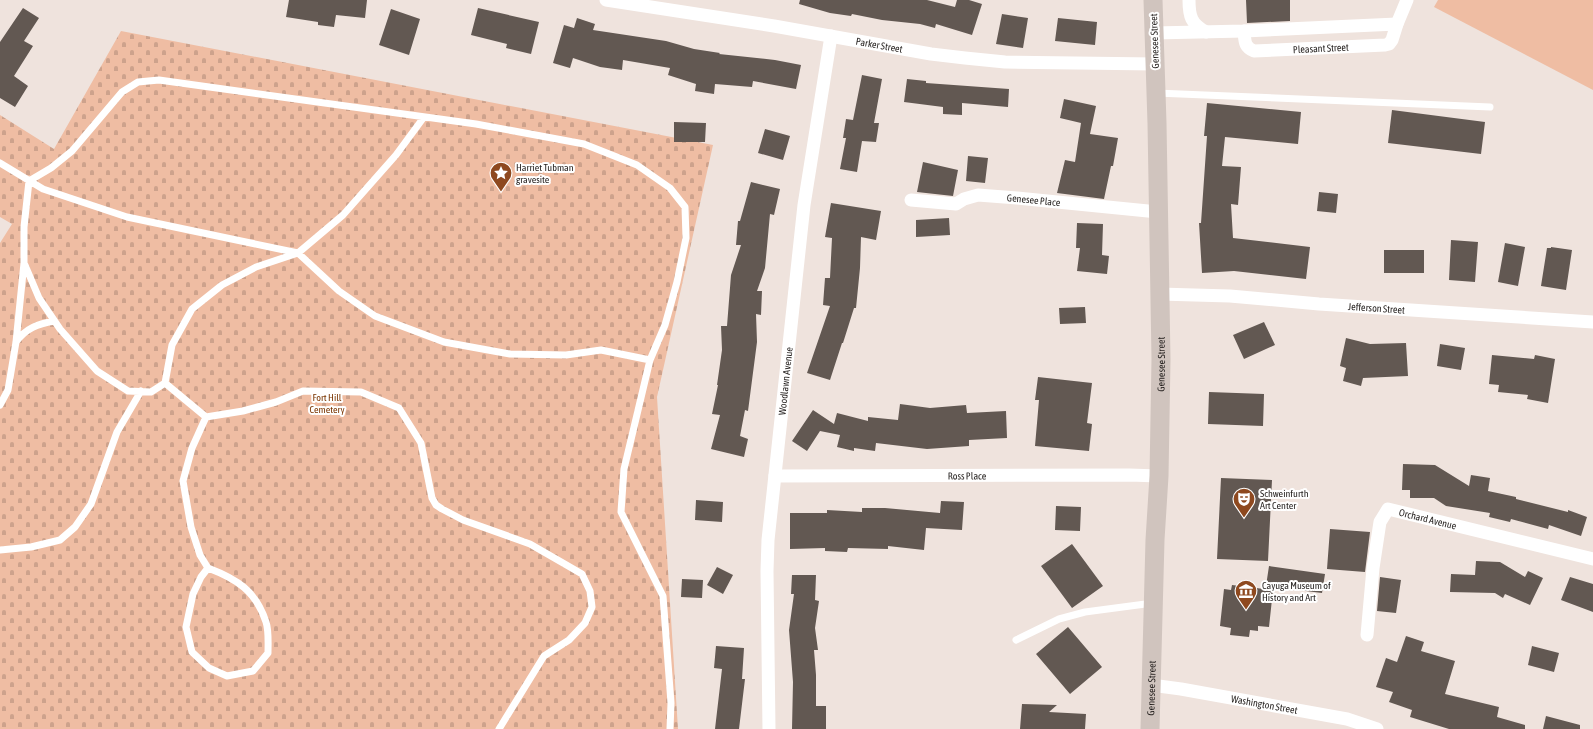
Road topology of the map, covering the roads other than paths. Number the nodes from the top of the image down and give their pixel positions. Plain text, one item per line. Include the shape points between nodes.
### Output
1 (606, 0) edge
2 (1153, 0) edge
3 (1189, 0) edge
4 (1407, 0) edge
5 (1397, 24) junction
6 (1244, 31) junction
7 (1206, 32) junction
8 (1154, 33) junction
9 (831, 36) junction
10 (1155, 64) junction
11 (1156, 93) junction
12 (1490, 107) dead end
13 (424, 117) junction
14 (0, 162) edge
15 (30, 181) junction
16 (911, 200) dead end
17 (1158, 212) junction
18 (298, 253) junction
19 (24, 263) junction
20 (1159, 294) junction
21 (54, 321) junction
22 (1593, 322) edge
23 (16, 342) junction
24 (650, 360) junction
25 (165, 383) junction
26 (141, 391) junction
27 (0, 405) edge
28 (206, 418) junction
29 (775, 476) junction
30 (1159, 476) junction
31 (0, 550) edge
32 (1593, 559) edge
33 (208, 568) junction
34 (1153, 604) junction
35 (1367, 634) dead end
36 (1016, 640) dead end
37 (1151, 685) junction
38 (499, 729) edge
39 (670, 729) edge
40 (769, 729) edge
41 (1150, 729) edge
42 (1377, 729) edge

1 - 9 street, Parker Street
2 - 8 main road, Genesee Street
3 - 7 street via 1191,18 1197,27
4 - 5 street, Pleasant Street
5 - 6 street, Pleasant Street
5 - 6 street, Pleasant Street via 1389,44 1370,46 1254,51 1246,45
6 - 7 street, Pleasant Street
7 - 8 street, Pleasant Street
8 - 10 main road, Genesee Street
9 - 10 street, Parker Street via 931,54 1005,62
9 - 29 street, Woodlawn Avenue via 804,205
10 - 11 main road, Genesee Street
11 - 12 lane
11 - 17 main road, Genesee Street
13 - 15 lane via 159,80 138,82 122,92 72,152
13 - 18 lane via 396,155 343,214
13 - 24 lane via 584,144 637,165 670,188 684,207 686,238 665,325
14 - 15 lane
15 - 18 lane via 44,189 127,217
15 - 19 lane via 24,227
16 - 17 street, Genesee Place via 956,204 978,195
17 - 20 main road, Genesee Street
18 - 24 lane via 339,291 375,316 444,342 510,354 566,355 601,350
18 - 25 lane via 256,267 222,285 192,309 172,345
19 - 21 lane via 39,298
19 - 23 lane
20 - 22 street, Jefferson Street via 1230,296
20 - 30 main road, Genesee Street
21 - 23 lane via 37,324 22,334
21 - 26 lane via 97,371 128,391
23 - 27 lane via 8,390
24 - 39 lane via 624,469 621,512 663,596 671,703
25 - 26 lane via 151,392
25 - 28 lane
26 - 31 lane via 117,432 91,504 75,526 60,540 31,547
28 - 33 lane via 192,448 183,480 191,527 200,554
28 - 38 lane via 276,402 303,391 361,392 398,408 414,431 421,443 432,498 436,505 463,520 530,544 582,574 590,591 592,607 585,623 569,640 544,656
29 - 30 street, Ross Place
29 - 40 street, Woodlawn Avenue via 766,571
30 - 34 main road, Genesee Street
32 - 35 street, Orchard Avenue via 1388,509 1380,522
33 - 33 lane via 244,586 254,598 267,623 268,653 253,671 227,676 209,668 192,652 186,627 193,594
34 - 36 lane via 1085,612 1059,619
34 - 37 main road, Genesee Street
37 - 41 main road, Genesee Street
37 - 42 street, Washington Street via 1347,719

